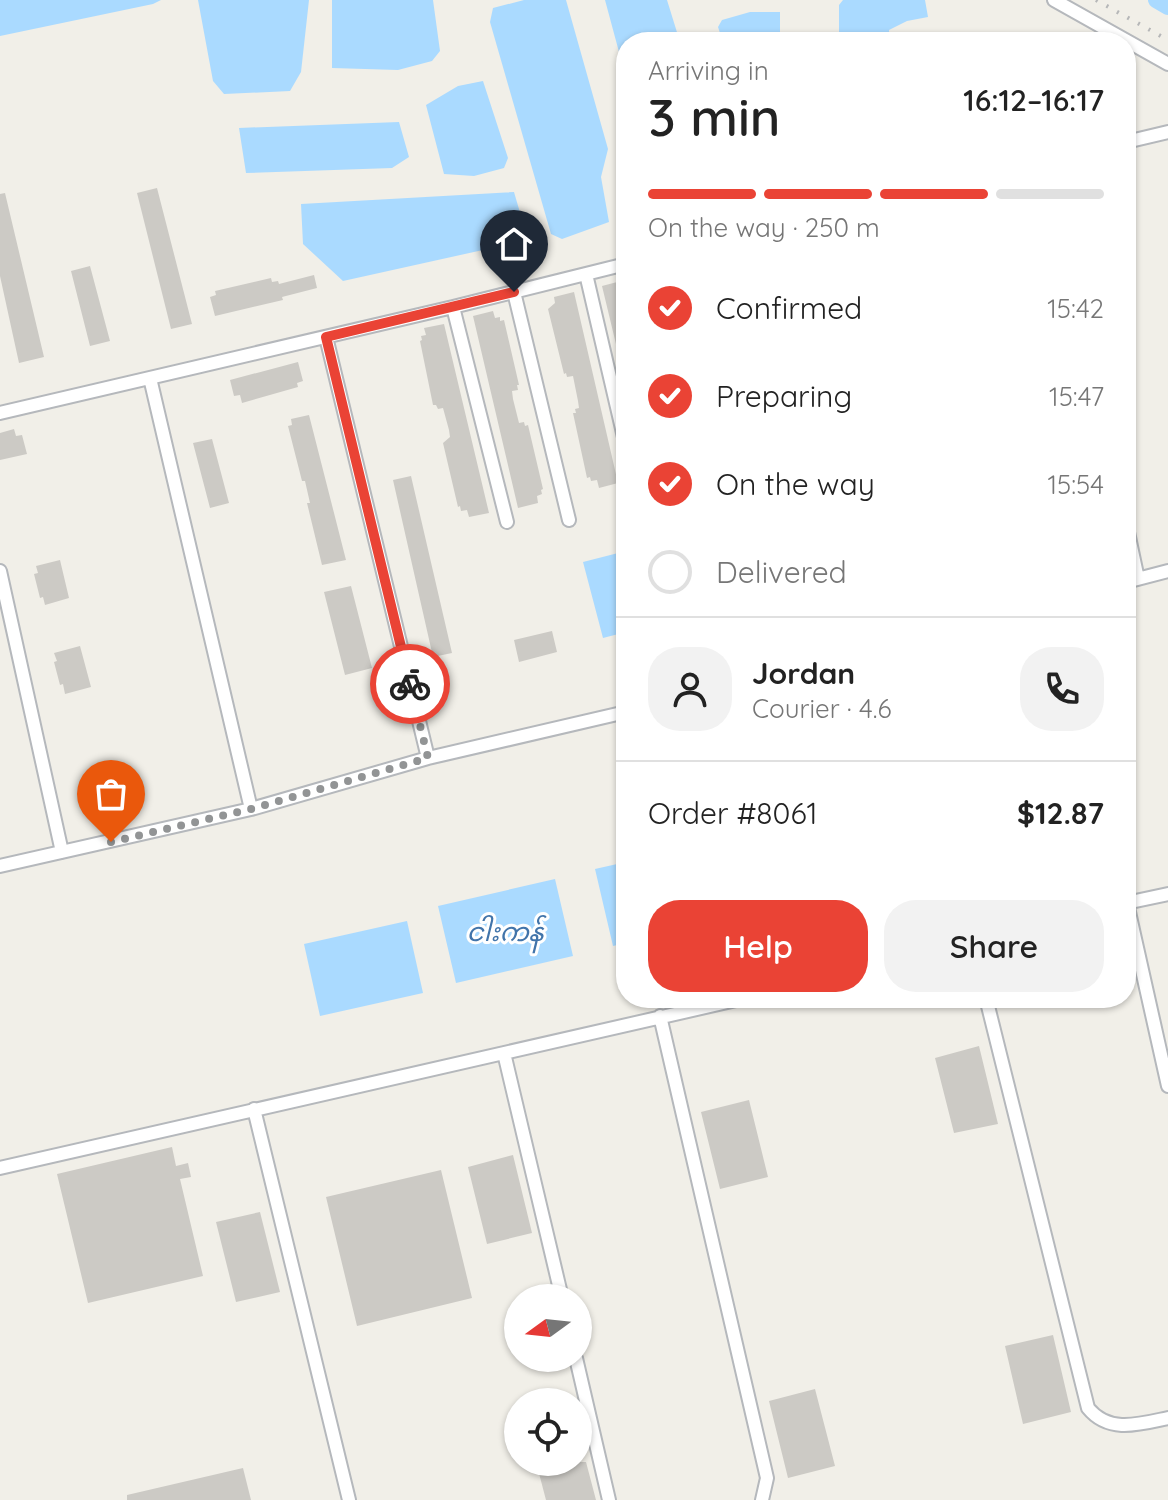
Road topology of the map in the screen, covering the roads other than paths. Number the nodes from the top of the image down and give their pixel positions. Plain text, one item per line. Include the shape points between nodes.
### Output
1 (1054, 0) edge
2 (1111, 32) edge
3 (1136, 46) edge
4 (1168, 64) edge
5 (1168, 132) edge
6 (1136, 140) edge
7 (616, 266) edge
8 (586, 274) junction
9 (514, 292) junction
10 (453, 307) junction
11 (326, 337) junction
12 (150, 378) junction
13 (616, 403) edge
14 (0, 413) edge
15 (569, 520) dead end
16 (507, 522) dead end
17 (0, 571) edge
18 (1168, 571) edge
19 (1136, 580) edge
20 (616, 714) edge
21 (428, 758) junction
22 (251, 809) junction
23 (62, 852) junction
24 (0, 866) edge
25 (1168, 894) edge
26 (1136, 901) edge
27 (1136, 947) edge
28 (698, 1008) edge
29 (988, 1008) edge
30 (660, 1016) junction
31 (504, 1053) junction
32 (1168, 1086) edge
33 (254, 1109) junction
34 (0, 1168) edge
35 (559, 1284) edge
36 (579, 1372) edge
37 (1168, 1418) edge
38 (349, 1500) edge
39 (609, 1500) edge
40 (762, 1500) edge

1 - 2 street
3 - 4 street
5 - 6 street
7 - 8 street
8 - 9 street
8 - 13 street
9 - 10 street
9 - 15 street
10 - 11 street
10 - 16 street
11 - 12 street
11 - 21 street
12 - 14 street
12 - 22 street
17 - 23 street
18 - 19 street
20 - 21 street
21 - 22 street
22 - 23 street
23 - 24 street
25 - 26 street
27 - 32 street
28 - 30 street
29 - 37 street via 1088,1408 1120,1426
30 - 31 street
30 - 40 street via 767,1478
31 - 33 street
31 - 35 street
33 - 34 street
33 - 38 street
36 - 39 street

